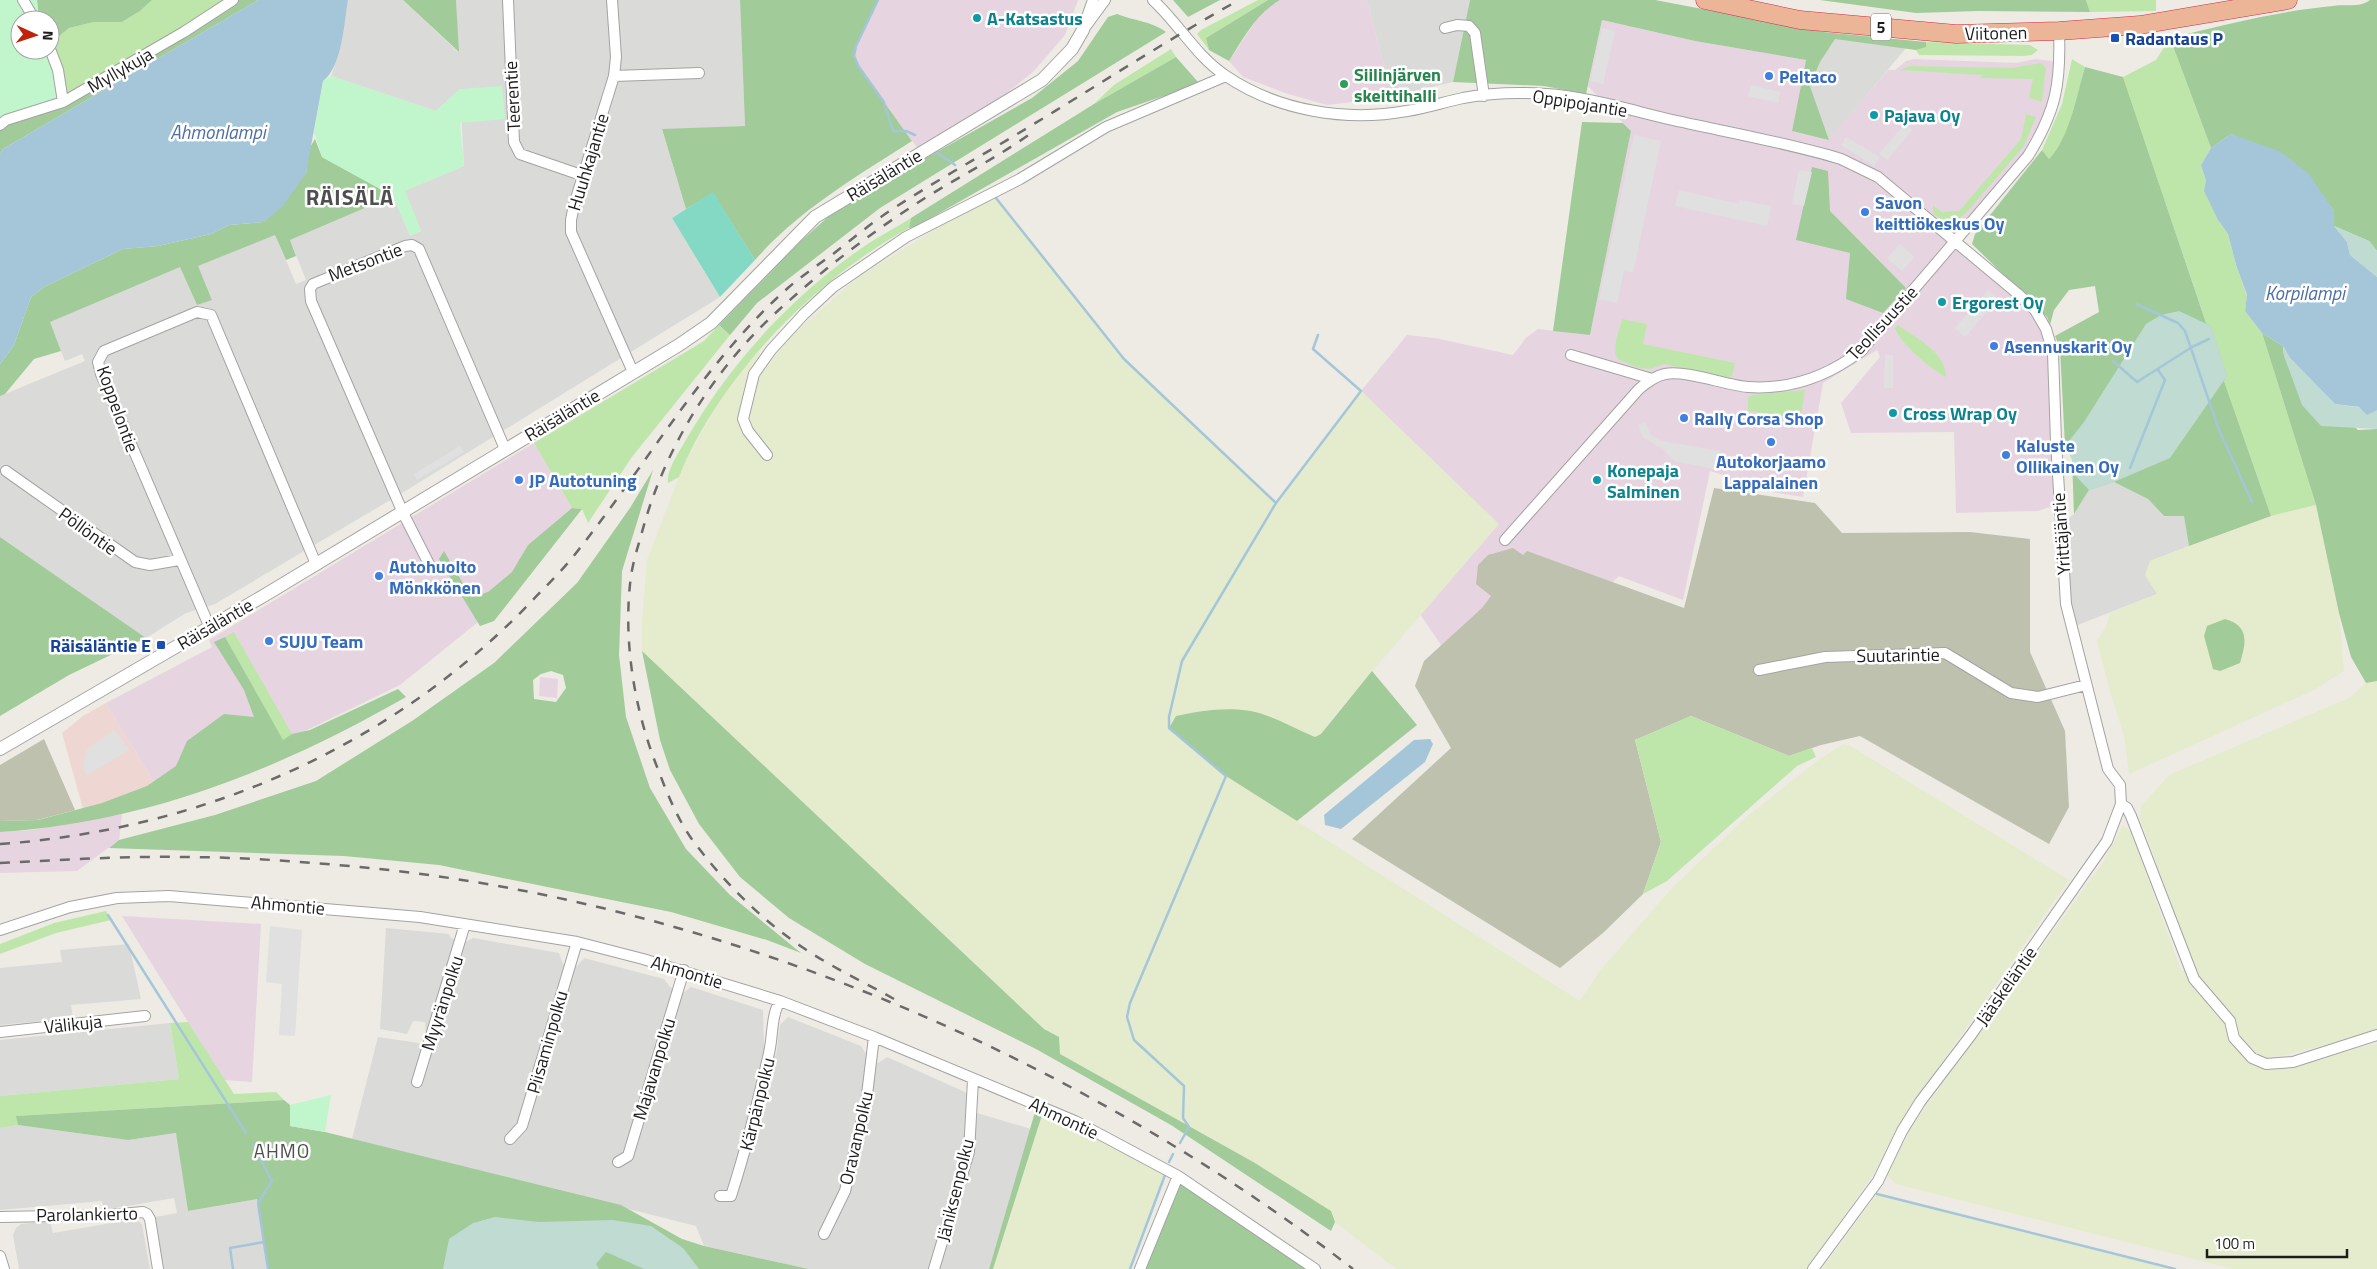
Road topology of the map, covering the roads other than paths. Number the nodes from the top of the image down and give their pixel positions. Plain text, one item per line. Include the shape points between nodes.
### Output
1 (233, 0) edge
2 (508, 0) edge
3 (612, 0) edge
4 (1093, 0) edge
5 (1105, 0) edge
6 (1152, 0) edge
7 (1705, 0) edge
8 (2288, 0) edge
9 (1445, 28) dead end
10 (1083, 30) junction
11 (2059, 31) junction
12 (54, 60) edge
13 (699, 73) dead end
14 (614, 76) junction
15 (1226, 76) junction
16 (1484, 96) junction
17 (63, 102) junction
18 (0, 125) edge
19 (584, 176) junction
20 (1954, 240) junction
21 (1571, 355) dead end
22 (633, 372) junction
23 (1652, 379) junction
24 (505, 449) junction
25 (767, 455) dead end
26 (6, 471) dead end
27 (403, 513) junction
28 (1506, 540) dead end
29 (179, 560) junction
30 (316, 564) junction
31 (429, 564) dead end
32 (210, 628) junction
33 (1759, 670) dead end
34 (2086, 685) junction
35 (0, 749) edge
36 (2121, 804) junction
37 (465, 924) junction
38 (0, 930) edge
39 (577, 942) junction
40 (684, 970) junction
41 (780, 1001) junction
42 (146, 1016) dead end
43 (0, 1032) edge
44 (2377, 1035) edge
45 (874, 1037) junction
46 (973, 1080) junction
47 (417, 1082) dead end
48 (510, 1138) dead end
49 (618, 1162) dead end
50 (1178, 1176) junction
51 (720, 1196) dead end
52 (0, 1217) edge
53 (824, 1234) dead end
54 (0, 1256) edge
55 (4, 1269) edge
56 (158, 1269) edge
57 (934, 1269) edge
58 (1140, 1269) edge
59 (1315, 1269) edge
60 (1813, 1269) edge

1 - 17 street, Myllykuja
2 - 19 street, Teerentie via 514,142 520,154
3 - 14 street, Huuhkajantie
4 - 10 street
5 - 10 street
6 - 15 street, Oppipojantie via 1170,17 1195,50
7 - 11 highway, Viitonen / 5 via 1800,20 1956,34
8 - 11 highway, Viitonen / 5 via 2140,25
9 - 16 street via 1469,26 1475,33
10 - 22 street, Räisäläntie via 1072,49 1042,80 815,217 711,323
11 - 20 street, Teollisuustie via 2057,91 2051,114 2040,136 2028,156
12 - 17 street
13 - 14 street
14 - 19 street, Huuhkajantie
15 - 16 street, Oppipojantie via 1266,97 1334,114 1374,116
15 - 25 street via 1106,128 1020,179 906,237 833,287 771,350 754,374 743,419
16 - 20 street, Oppipojantie via 1548,94 1835,157 1878,177
17 - 18 street, Myllykuja via 6,120
19 - 22 street, Huuhkajantie via 570,220 571,232
20 - 23 street, Teollisuustie via 1861,351 1840,367 1791,384 1768,388 1667,374
20 - 34 street, Yrittäjäntie via 2035,310 2046,329 2053,353 2066,604
21 - 23 street
22 - 24 street, Räisäläntie
23 - 28 street via 1639,389
24 - 27 street, Räisäläntie
24 - 27 street, Metsontie via 419,249 405,246 315,282 310,289 311,301
26 - 29 street, Pöllöntie via 129,559 150,565
27 - 30 street, Räisäläntie
27 - 31 street
29 - 30 street, Koppelontie via 98,362 104,351 202,311 213,318
29 - 32 street, Koppelontie
30 - 32 street, Räisäläntie
32 - 35 street, Räisäläntie
33 - 34 street, Suutarintie via 1825,656 1945,653 2011,693 2038,697
34 - 36 street via 2108,769 2120,784
36 - 44 street via 2131,816 2194,979 2230,1021 2234,1038 2252,1058 2266,1064 2293,1062
36 - 60 street, Jääskeläntie via 2107,841 1920,1102 1878,1181
37 - 38 street, Ahmontie via 420,917 170,896 117,898 70,907
37 - 39 street, Ahmontie
37 - 47 street, Myyränpolku
39 - 40 street, Ahmontie
39 - 48 street, Piisaminpolku via 522,1126
40 - 41 street, Ahmontie
40 - 49 street, Majavanpolku via 628,1156
41 - 45 street, Ahmontie
41 - 51 street, Kärpänpolku via 752,1131 730,1196
42 - 43 street, Välikuja
45 - 46 street, Ahmontie
45 - 53 street, Oravanpolku via 866,1103 845,1191
46 - 50 street, Ahmontie via 1075,1121
46 - 57 street, Jäniksenpolku via 969,1152
50 - 58 street
50 - 59 street, Ahmontie
52 - 56 street, Parolankierto via 143,1212 150,1219
54 - 55 street

